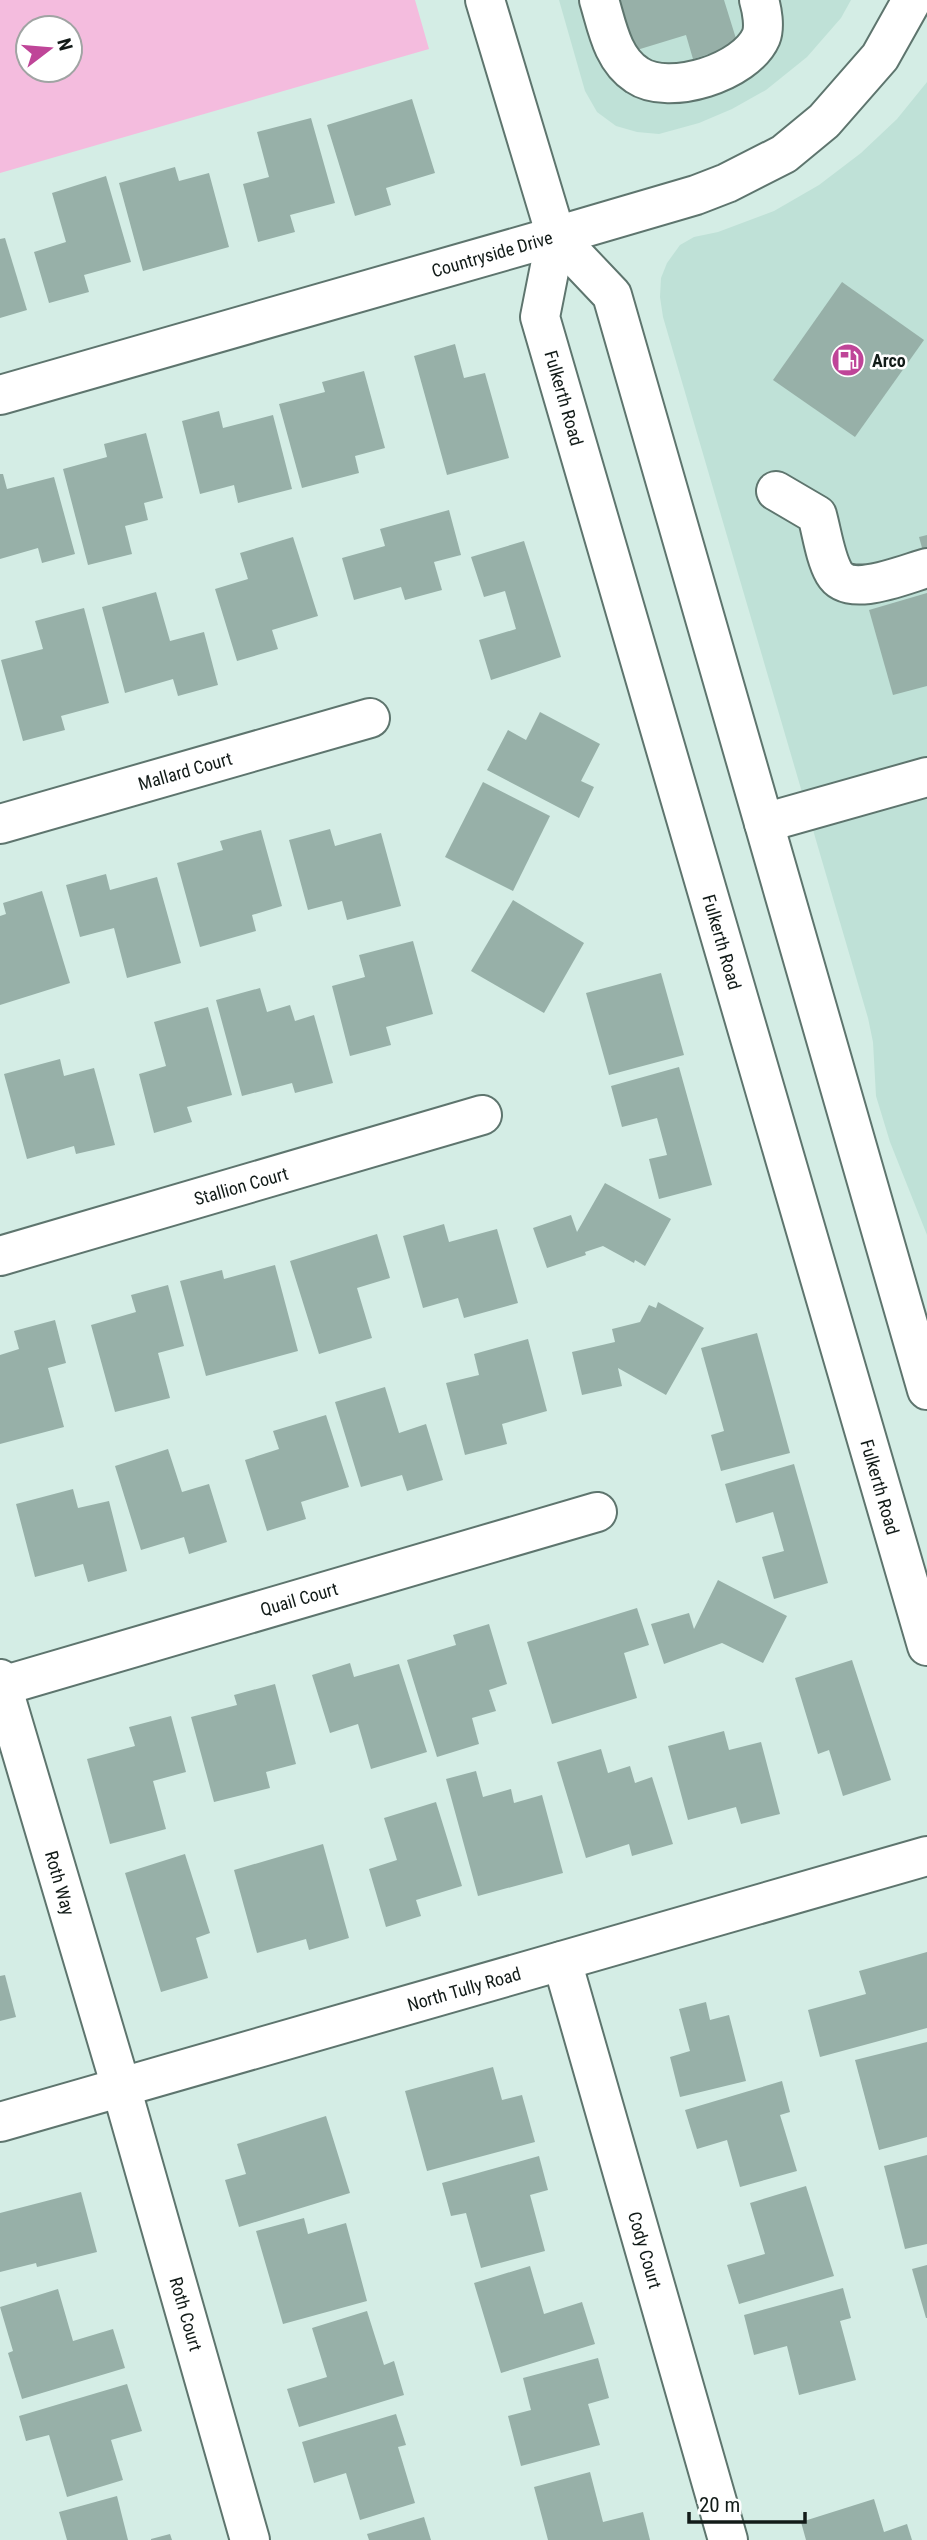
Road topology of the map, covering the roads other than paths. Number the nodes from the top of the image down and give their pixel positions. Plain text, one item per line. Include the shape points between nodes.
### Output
1 (485, 0) edge
2 (599, 0) edge
3 (759, 0) edge
4 (912, 0) edge
5 (555, 236) junction
6 (0, 395) edge
7 (776, 491) dead end
8 (927, 568) edge
9 (370, 718) dead end
10 (927, 777) edge
11 (764, 822) junction
12 (0, 824) edge
13 (482, 1115) dead end
14 (0, 1256) edge
15 (927, 1390) edge
16 (597, 1512) dead end
17 (927, 1646) edge
18 (1, 1683) edge
19 (927, 1856) edge
20 (562, 1961) junction
21 (121, 2087) junction
22 (0, 2122) edge
23 (250, 2540) edge
24 (728, 2540) edge

1 - 5 street, Fulkerth Road
2 - 3 street via 615,52 637,75 670,84 697,81 751,52 761,36
4 - 5 street, Countryside Drive via 880,57 855,88 784,154 695,195
5 - 6 street, Countryside Drive
5 - 11 street, Fulkerth Road via 612,295
5 - 17 street, Fulkerth Road via 540,317
7 - 8 street via 817,515 834,573 845,583 870,584
9 - 12 street, Mallard Court
10 - 11 street
11 - 15 street, Fulkerth Road
13 - 14 street, Stallion Court
16 - 18 street, Quail Court
18 - 21 street, Roth Way
19 - 20 street, North Tully Road
20 - 21 street, North Tully Road
20 - 24 street, Cody Court
21 - 22 street, North Tully Road
21 - 23 street, Roth Court

